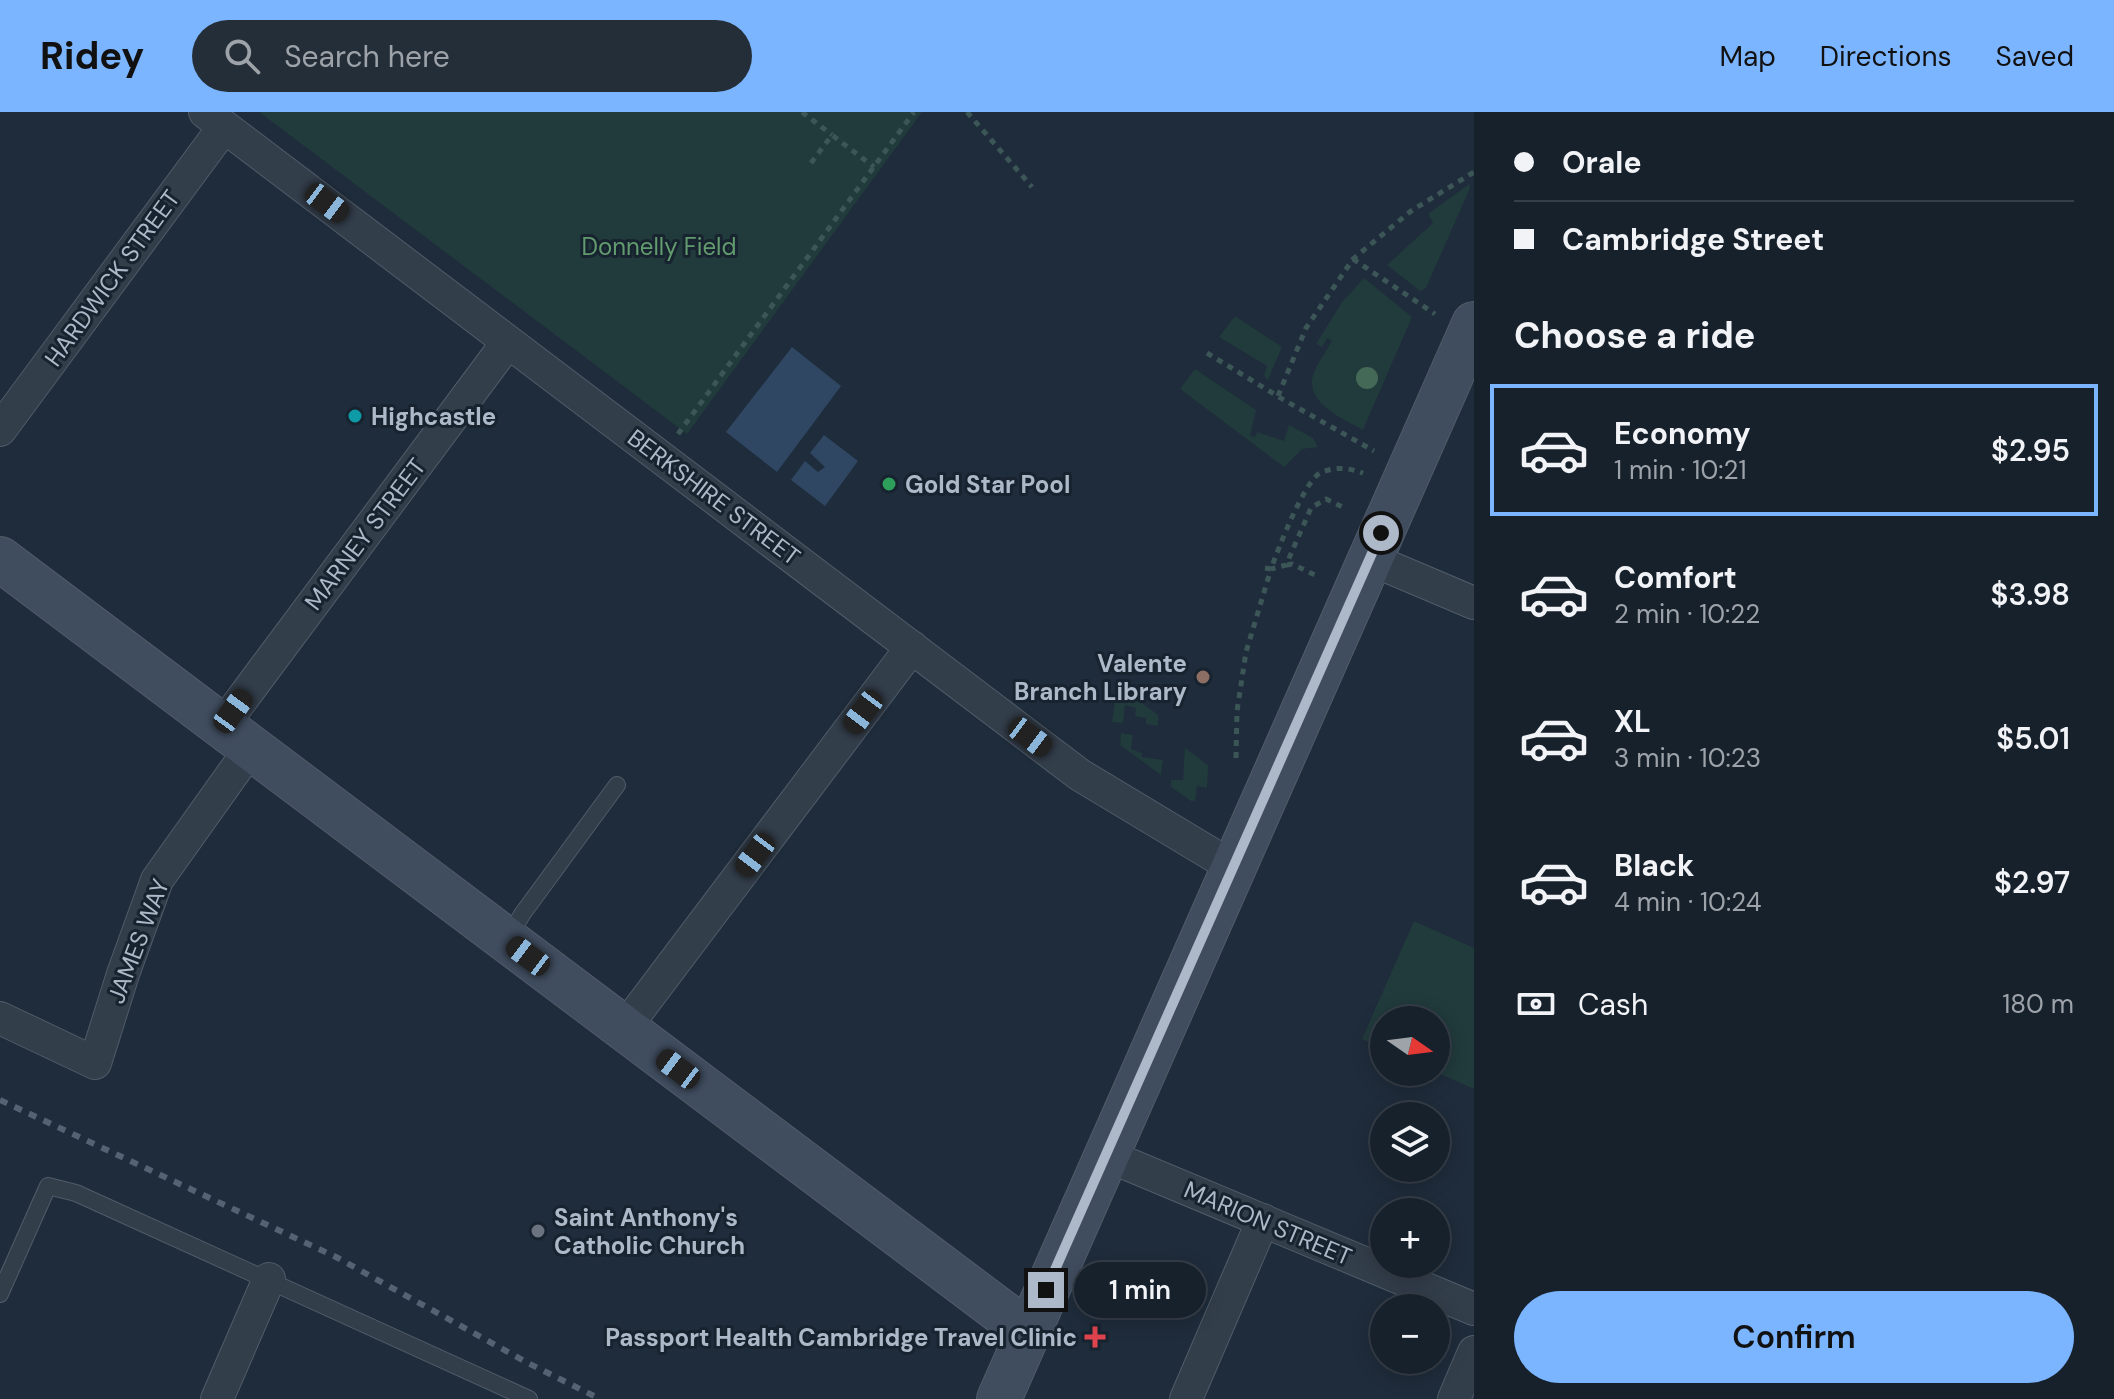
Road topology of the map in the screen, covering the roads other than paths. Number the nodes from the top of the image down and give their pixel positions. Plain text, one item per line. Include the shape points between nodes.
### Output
1 (215, 119) edge
2 (1454, 319) edge
3 (507, 341) junction
4 (1464, 375) edge
5 (0, 430) edge
6 (0, 559) edge
7 (1370, 559) junction
8 (1474, 603) edge
9 (912, 647) junction
10 (236, 737) junction
11 (617, 785) dead end
12 (1233, 867) junction
13 (507, 940) junction
14 (0, 1018) edge
15 (624, 1029) junction
16 (1106, 1155) junction
17 (1263, 1220) junction
18 (269, 1279) junction
19 (0, 1294) edge
20 (1474, 1309) edge
21 (1028, 1332) junction
22 (1474, 1352) edge
23 (1005, 1397) edge
24 (217, 1399) edge
25 (529, 1399) edge
26 (1186, 1399) edge
27 (1454, 1399) edge

1 - 3 street, BERKSHIRE STREET
1 - 5 street, HARDWICK STREET
2 - 4 main road
3 - 9 street, BERKSHIRE STREET
3 - 10 street, MARNEY STREET
4 - 7 main road
6 - 10 main road
7 - 8 street
7 - 12 main road
9 - 12 street, BERKSHIRE STREET via 1080,775
9 - 15 street
10 - 13 main road
10 - 14 street, JAMES WAY via 157,880 95,1063
11 - 13 lane
12 - 16 main road
13 - 15 main road
15 - 21 main road
16 - 17 street, MARION STREET
16 - 21 main road
17 - 20 street, MARION STREET
17 - 26 street
18 - 19 lane via 76,1193 48,1186
18 - 24 street
18 - 25 lane
21 - 23 main road
22 - 27 street

